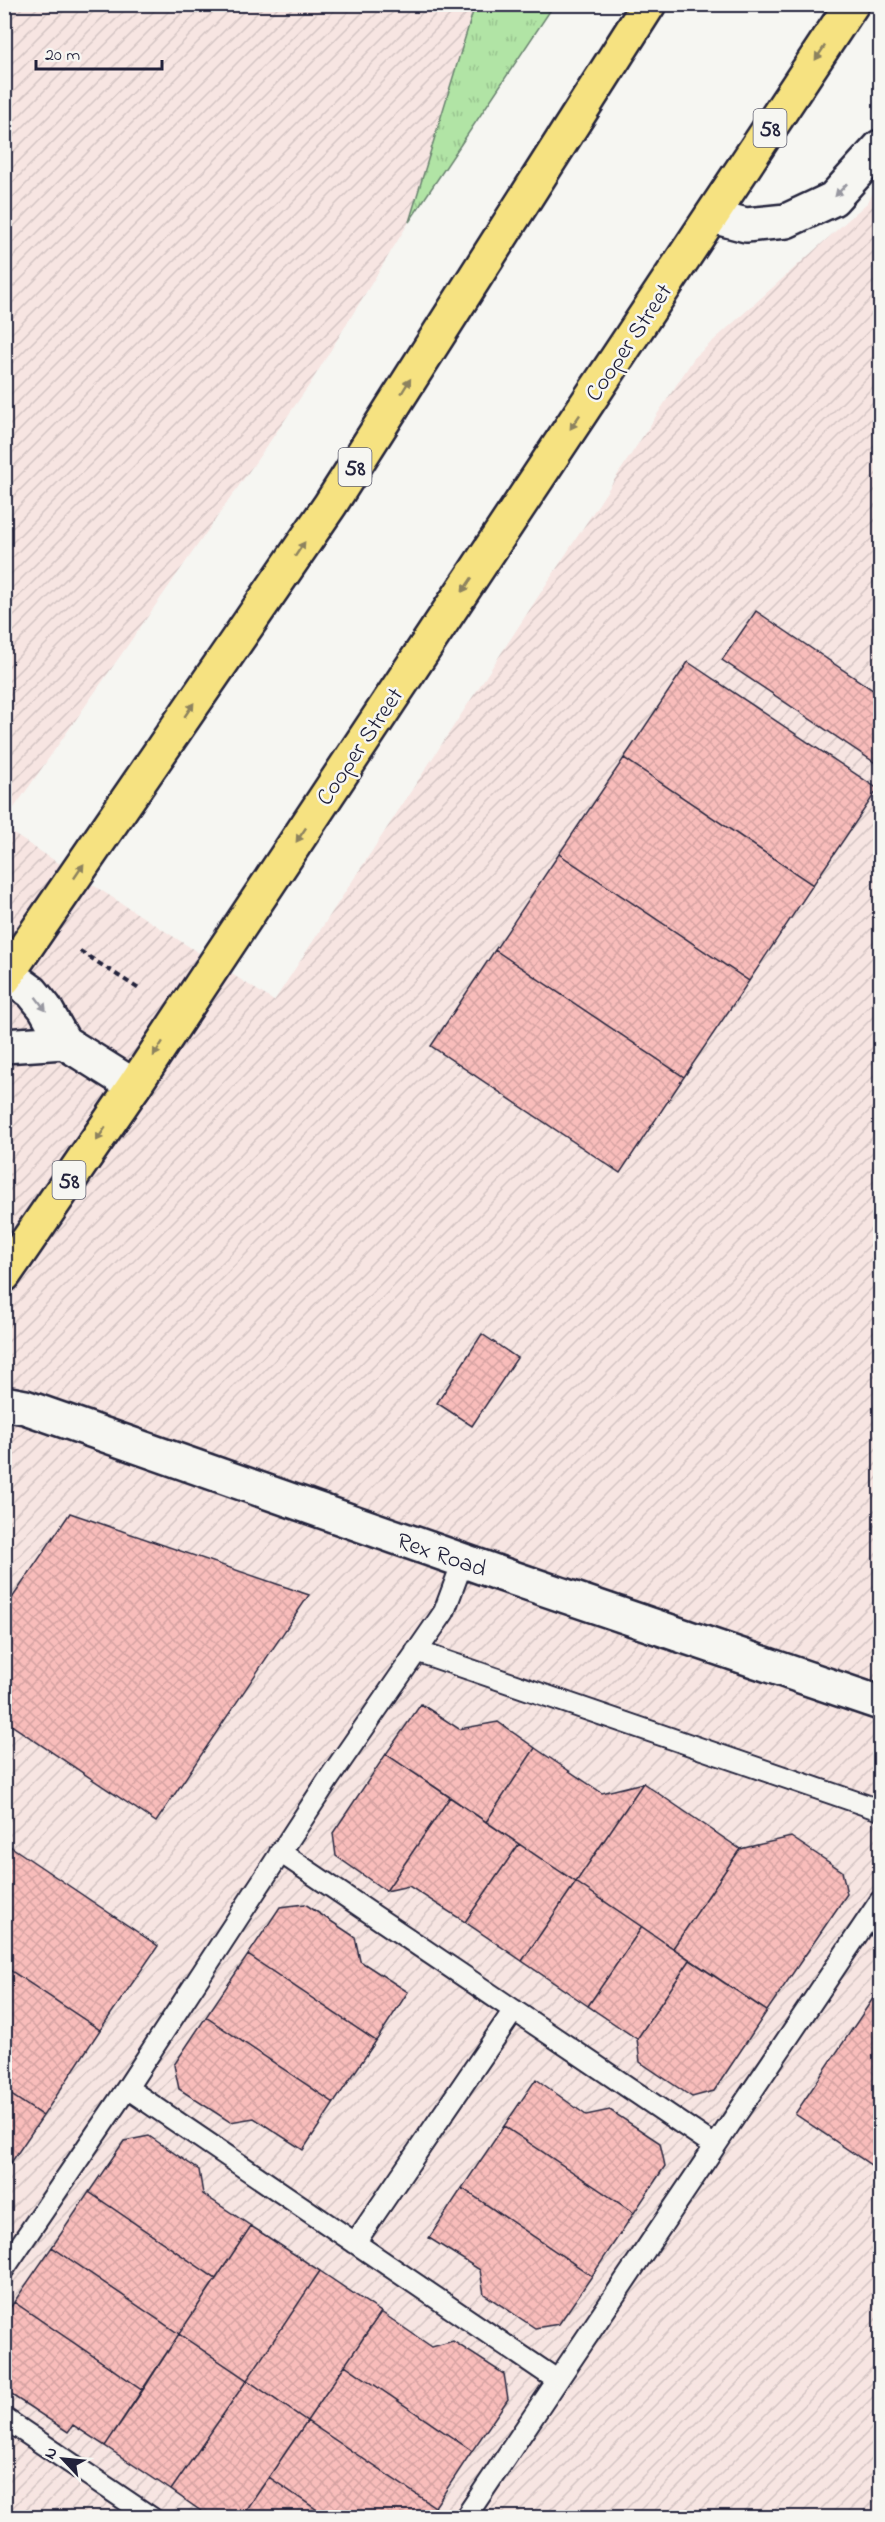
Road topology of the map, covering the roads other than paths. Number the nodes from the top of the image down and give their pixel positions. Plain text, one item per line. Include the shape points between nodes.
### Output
1 (649, 4) edge
2 (852, 4) edge
3 (878, 155) edge
4 (712, 216) junction
5 (6, 975) edge
6 (64, 1042) junction
7 (4, 1046) edge
8 (134, 1086) junction
9 (4, 1275) edge
10 (4, 1403) edge
11 (463, 1561) junction
12 (417, 1652) junction
13 (880, 1703) edge
14 (880, 1810) edge
15 (280, 1852) junction
16 (880, 1902) edge
17 (514, 2010) junction
18 (127, 2088) junction
19 (715, 2146) junction
20 (356, 2243) junction
21 (4, 2269) edge
22 (557, 2379) junction
23 (4, 2418) edge
24 (152, 2517) edge
25 (465, 2517) edge

5 -> 1 main road, 58 via 330,505
2 -> 4 main road, Cooper Street / 58
3 -> 4 street via 833,199 786,222 746,225
4 -> 8 main road, Cooper Street / 58
5 -> 6 street via 32,992
6 - 7 street
6 - 8 street
8 -> 9 main road, Cooper Street / 58
10 - 11 street, Rex Road via 25,1407
11 - 12 lane via 444,1612
11 - 13 street, Rex Road
12 - 14 lane
12 - 15 lane
15 - 17 lane
15 - 18 lane
16 - 19 lane
17 - 19 lane
17 - 20 lane
18 - 20 lane
18 - 21 lane
19 - 22 lane
20 - 22 lane
22 - 25 lane
23 - 24 lane

